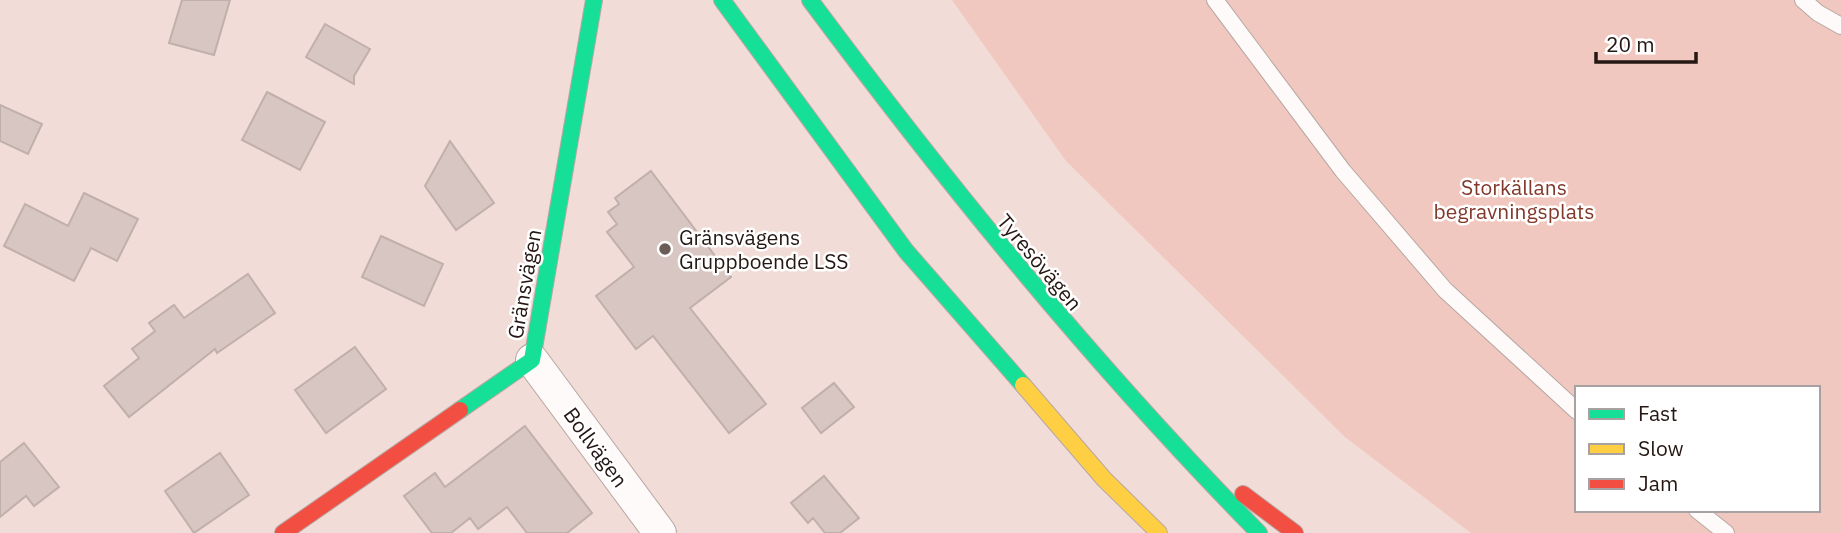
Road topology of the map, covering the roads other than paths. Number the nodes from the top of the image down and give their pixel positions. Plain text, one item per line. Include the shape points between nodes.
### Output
1 (594, 0) edge
2 (722, 0) edge
3 (810, 0) edge
4 (1215, 0) edge
5 (1803, 0) edge
6 (1841, 26) edge
7 (532, 360) junction
8 (1575, 409) edge
9 (1160, 433) junction
10 (1700, 512) edge
11 (283, 533) edge
12 (660, 533) edge
13 (1159, 533) edge
14 (1259, 533) edge
15 (1295, 533) edge
16 (1726, 533) edge

1 - 7 main road, Gränsvägen
2 - 13 main road via 906,251 1104,479
3 - 9 main road, Tyresövägen via 1020,273
4 - 8 lane via 1343,171 1445,290
5 - 6 lane
7 - 11 main road, Gränsvägen
7 - 12 street, Bollvägen
9 - 14 main road, Tyresövägen
9 - 15 main road
10 - 16 lane

